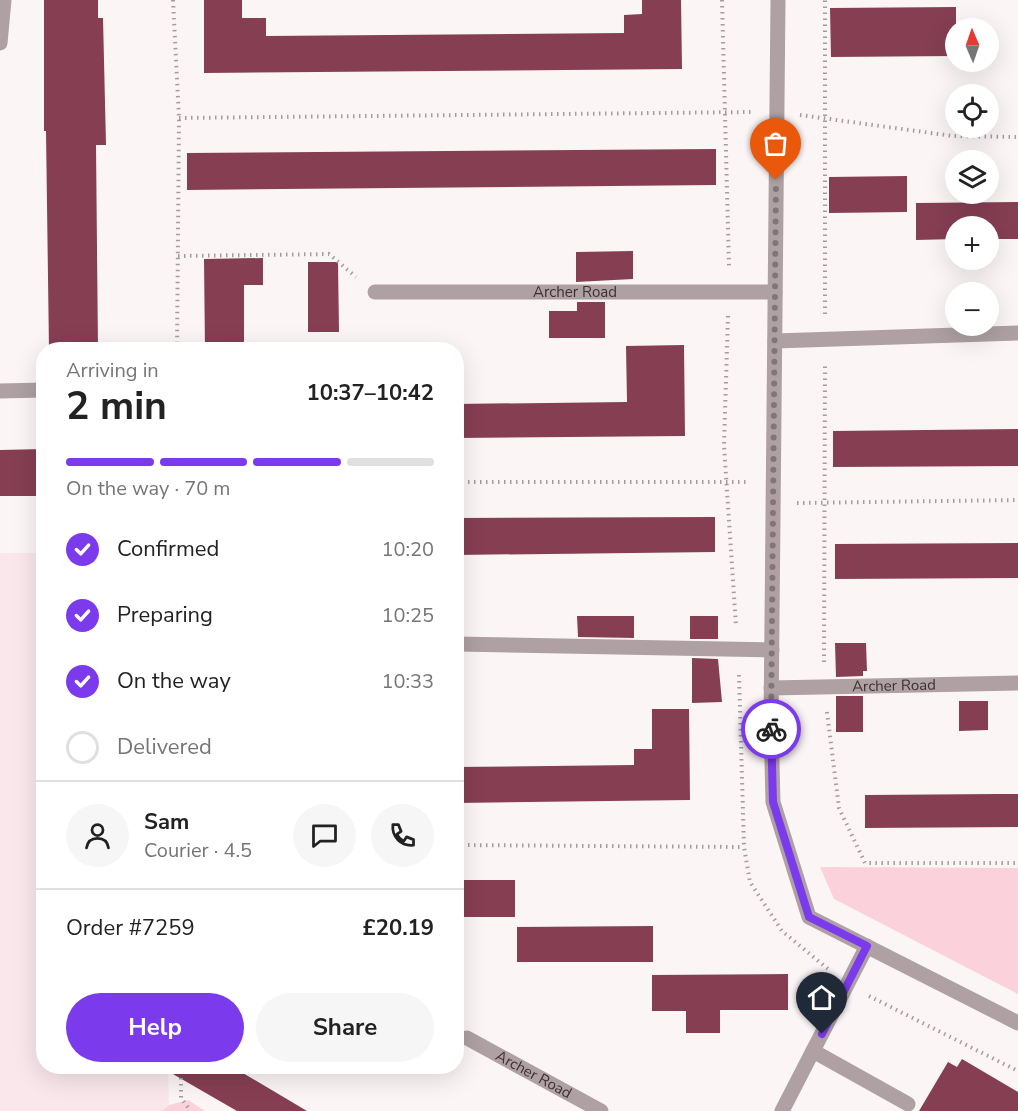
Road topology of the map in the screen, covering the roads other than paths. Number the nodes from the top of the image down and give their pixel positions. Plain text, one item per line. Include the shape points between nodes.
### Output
1 (4, 0) edge
2 (778, 0) edge
3 (0, 43) edge
4 (375, 292) road end
5 (775, 292) junction
6 (1018, 333) edge
7 (775, 341) junction
8 (36, 390) edge
9 (0, 391) edge
10 (464, 644) edge
11 (772, 650) junction
12 (1018, 684) edge
13 (771, 688) junction
14 (867, 946) junction
15 (1018, 1023) edge
16 (467, 1038) dead end
17 (813, 1051) junction
18 (908, 1104) dead end
19 (785, 1110) edge
20 (601, 1111) edge

1 - 3 street
2 - 5 street
4 - 5 street, Archer Road
5 - 7 street
6 - 7 street
7 - 11 street
8 - 9 street
10 - 11 street
11 - 13 street
12 - 13 street, Archer Road
13 - 14 street via 773,802 809,917
14 - 15 street
14 - 17 street
16 - 20 street, Archer Road
17 - 18 street
17 - 19 street

